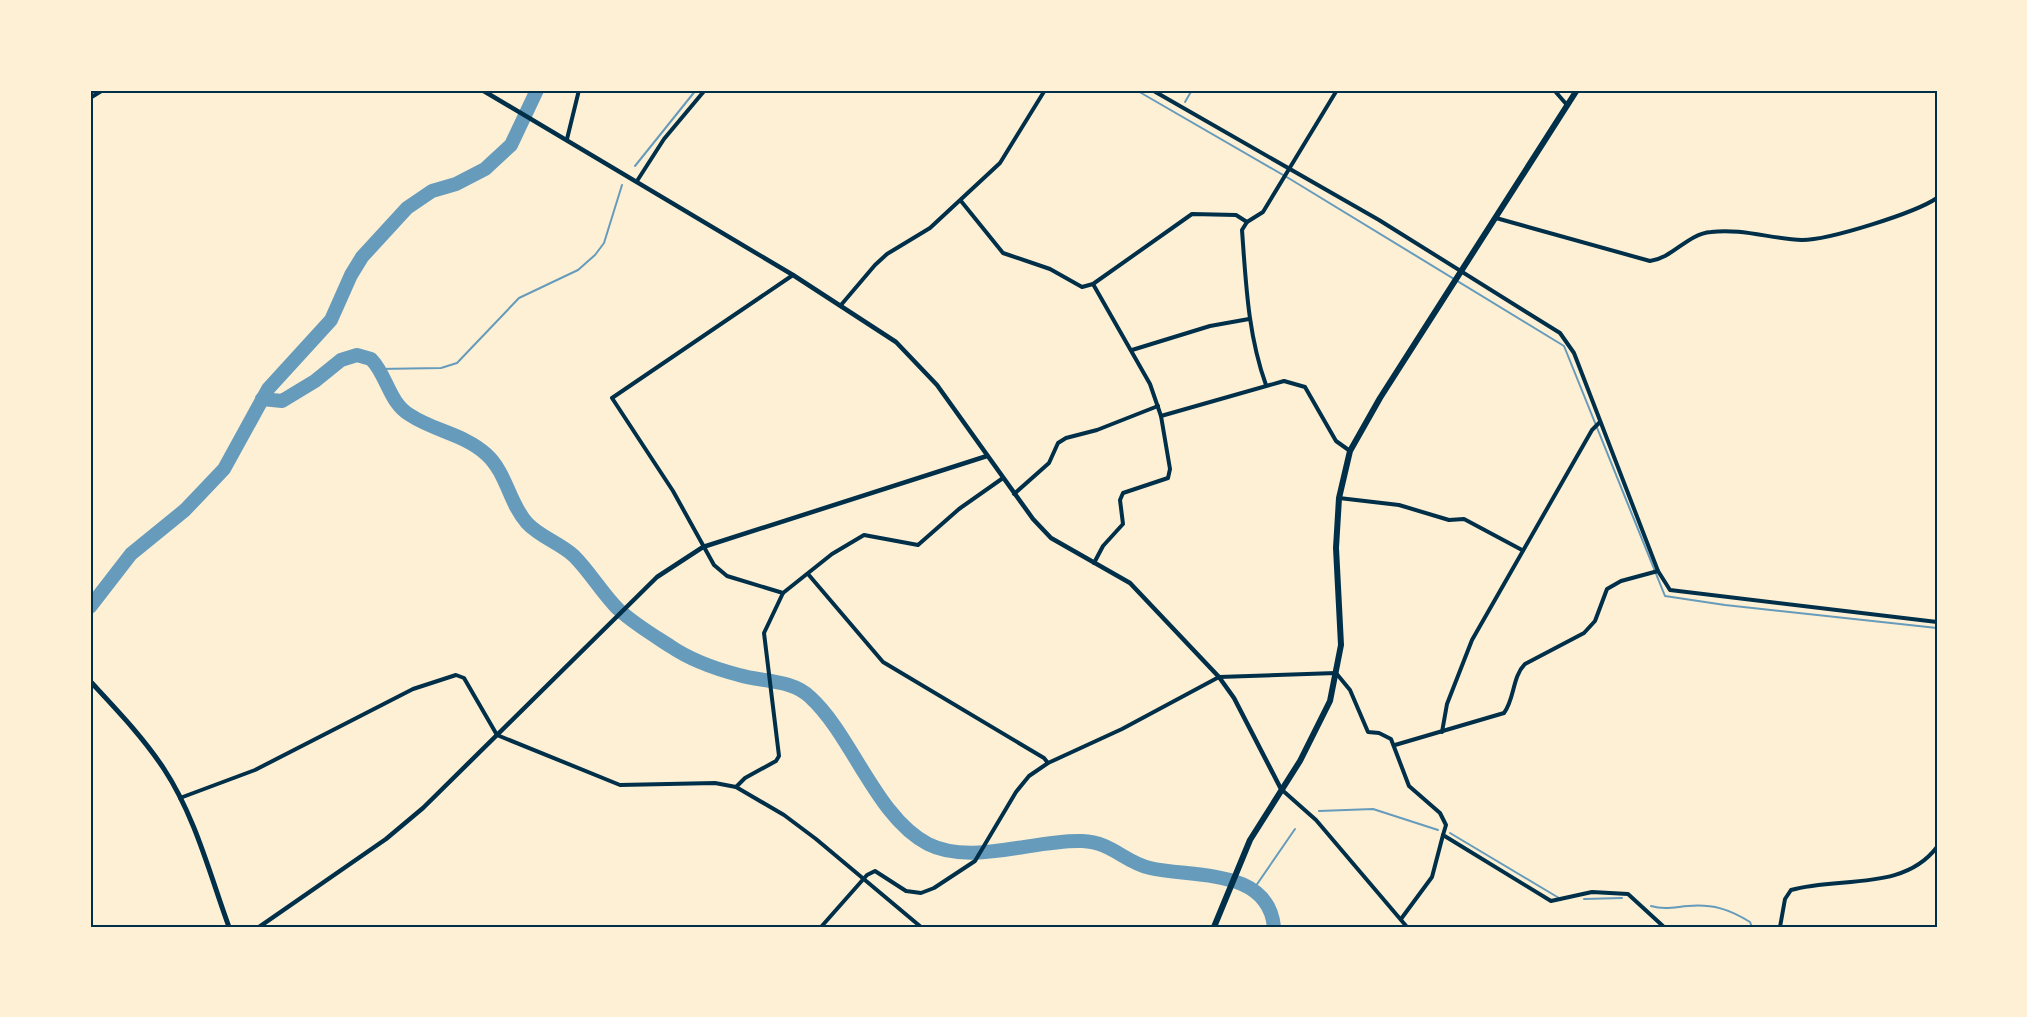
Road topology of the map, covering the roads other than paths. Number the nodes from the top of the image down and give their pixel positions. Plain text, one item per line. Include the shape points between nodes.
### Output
1 (103, 90) edge
2 (482, 90) edge
3 (579, 90) edge
4 (705, 90) edge
5 (1045, 90) edge
6 (1152, 90) edge
7 (1337, 90) edge
8 (1554, 90) edge
9 (1577, 90) edge
10 (90, 98) edge
11 (1567, 105) junction
12 (567, 138) junction
13 (1289, 171) junction
14 (637, 181) junction
15 (1937, 198) edge
16 (961, 201) junction
17 (1496, 218) junction
18 (1247, 222) junction
19 (1461, 273) junction
20 (793, 275) junction
21 (1093, 284) junction
22 (841, 305) junction
23 (1249, 319) junction
24 (1132, 350) junction
25 (1266, 385) junction
26 (1158, 406) junction
27 (1161, 416) junction
28 (1599, 422) junction
29 (1350, 452) junction
30 (987, 456) junction
31 (1003, 478) junction
32 (1014, 494) junction
33 (1339, 498) junction
34 (703, 547) junction
35 (1522, 550) junction
36 (1094, 563) junction
37 (1658, 571) junction
38 (808, 573) junction
39 (783, 593) junction
40 (1937, 622) edge
41 (1336, 673) junction
42 (1219, 677) junction
43 (91, 681) edge
44 (1442, 732) junction
45 (497, 735) junction
46 (1395, 745) junction
47 (1048, 763) junction
48 (735, 787) junction
49 (1281, 789) junction
50 (179, 798) junction
51 (1443, 835) junction
52 (1937, 847) edge
53 (864, 879) junction
54 (1401, 919) junction
55 (230, 927) edge
56 (259, 927) edge
57 (821, 927) edge
58 (921, 927) edge
59 (1214, 927) edge
60 (1407, 927) edge
61 (1664, 927) edge
62 (1780, 927) edge

1 - 10 street
2 - 12 street
3 - 12 street
4 - 14 street via 664,139
5 - 16 street via 1000,163
6 - 13 street
7 - 13 street
8 - 11 street
9 - 11 main road
11 - 17 main road
12 - 14 street
13 - 18 street via 1263,212
13 - 19 street via 1379,220
14 - 20 street
15 - 17 street via 1911,212 1816,239 1710,232 1650,261
16 - 21 street via 1003,253 1050,269 1082,287
16 - 22 street via 930,228 887,255
17 - 19 main road
18 - 21 street via 1236,215 1192,214
18 - 23 street via 1242,231
19 - 28 street via 1560,333 1574,353
19 - 29 main road
20 - 22 street
20 - 34 street via 612,398 673,491
21 - 24 street
22 - 30 street via 876,327 917,361
23 - 24 street via 1210,326
23 - 25 street
24 - 26 street
25 - 27 street
25 - 29 street via 1284,381 1305,387 1336,441
26 - 27 street
26 - 32 street via 1066,438 1058,443 1048,463
27 - 36 street via 1168,478 1123,494 1123,524
28 - 35 street
28 - 37 street
29 - 33 main road
30 - 31 street
30 - 34 street
31 - 32 street
31 - 38 street via 918,545 864,535
32 - 36 street via 1052,538
33 - 35 street via 1399,505 1449,520 1464,519
33 - 41 main road via 1336,548 1341,645
34 - 39 street via 714,565 727,576
34 - 45 street via 672,566 629,604
35 - 44 street via 1462,661
36 - 42 street via 1140,592
37 - 40 street via 1670,590 1677,593
37 - 44 street via 1607,589 1595,621 1584,633 1525,664 1520,669 1512,702 1504,713
38 - 39 street
38 - 47 street via 884,662
39 - 48 street via 764,633 779,756
41 - 42 street
41 - 46 street via 1350,690 1368,732 1386,735
41 - 49 main road via 1330,701 1317,731
42 - 47 street
42 - 49 street
43 - 50 main road via 147,746
44 - 46 street
45 - 48 street via 620,785 715,783
45 - 50 street via 464,678 456,675 413,689 255,770
45 - 56 street via 440,793 386,839
46 - 51 street via 1409,786 1440,813 1446,825
47 - 53 street via 1029,776 1016,792 975,861 946,881 921,893 906,891 875,871
48 - 53 street via 808,833
49 - 54 street via 1316,820
49 - 59 main road via 1250,840
50 - 55 main road
51 - 54 street via 1432,877
51 - 61 street via 1551,901 1592,892 1629,894
52 - 62 street via 1926,861 1908,871 1851,884 1826,882 1791,890 1785,899
53 - 57 street
53 - 58 street
54 - 60 street

